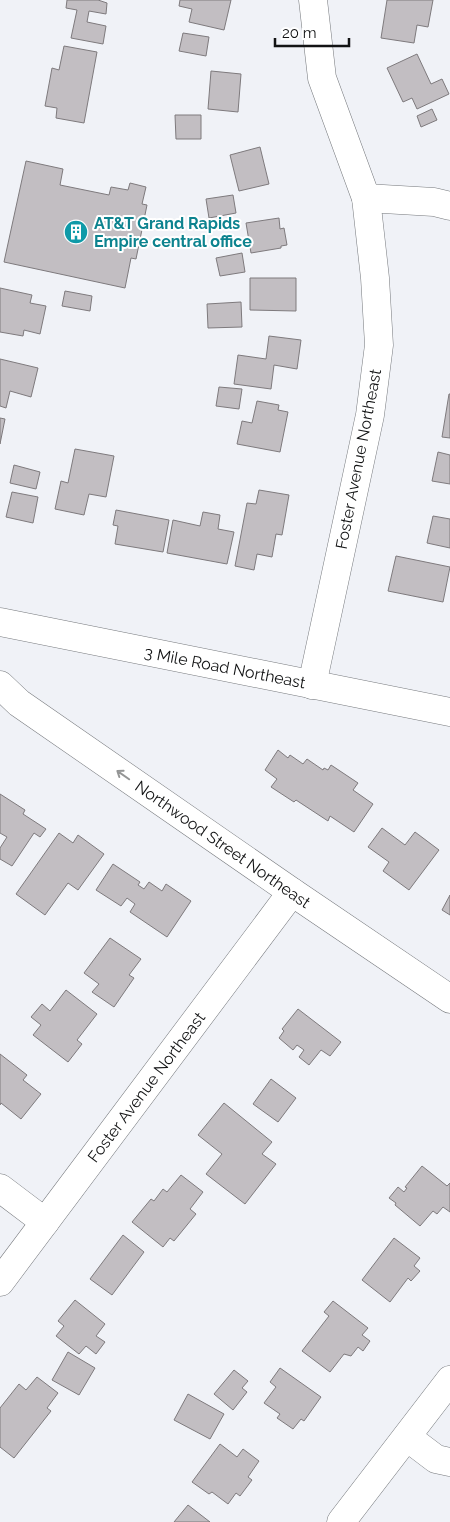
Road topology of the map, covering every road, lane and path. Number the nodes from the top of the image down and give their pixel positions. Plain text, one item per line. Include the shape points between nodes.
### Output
1 (314, 0) edge
2 (366, 198) junction
3 (450, 206) edge
4 (0, 622) edge
5 (0, 685) edge
6 (312, 685) junction
7 (450, 712) edge
8 (292, 892) junction
9 (450, 998) edge
10 (0, 1188) edge
11 (45, 1222) junction
12 (0, 1282) edge
13 (450, 1380) edge
14 (407, 1437) junction
15 (450, 1462) edge
16 (342, 1522) edge

1 - 2 street, Foster Avenue Northeast via 322,78
2 - 3 street
2 - 6 street, Foster Avenue Northeast via 376,278 379,345 370,415
4 - 6 street, 3 Mile Road Northeast
8 -> 5 street, Northwood Street Northeast via 19,703
6 - 7 street, 3 Mile Road Northeast
8 - 9 street, Northwood Street Northeast
8 - 11 street, Foster Avenue Northeast
10 - 11 street
11 - 12 street, Foster Avenue Northeast
13 - 14 street
14 - 15 street via 436,1459
14 - 16 street

